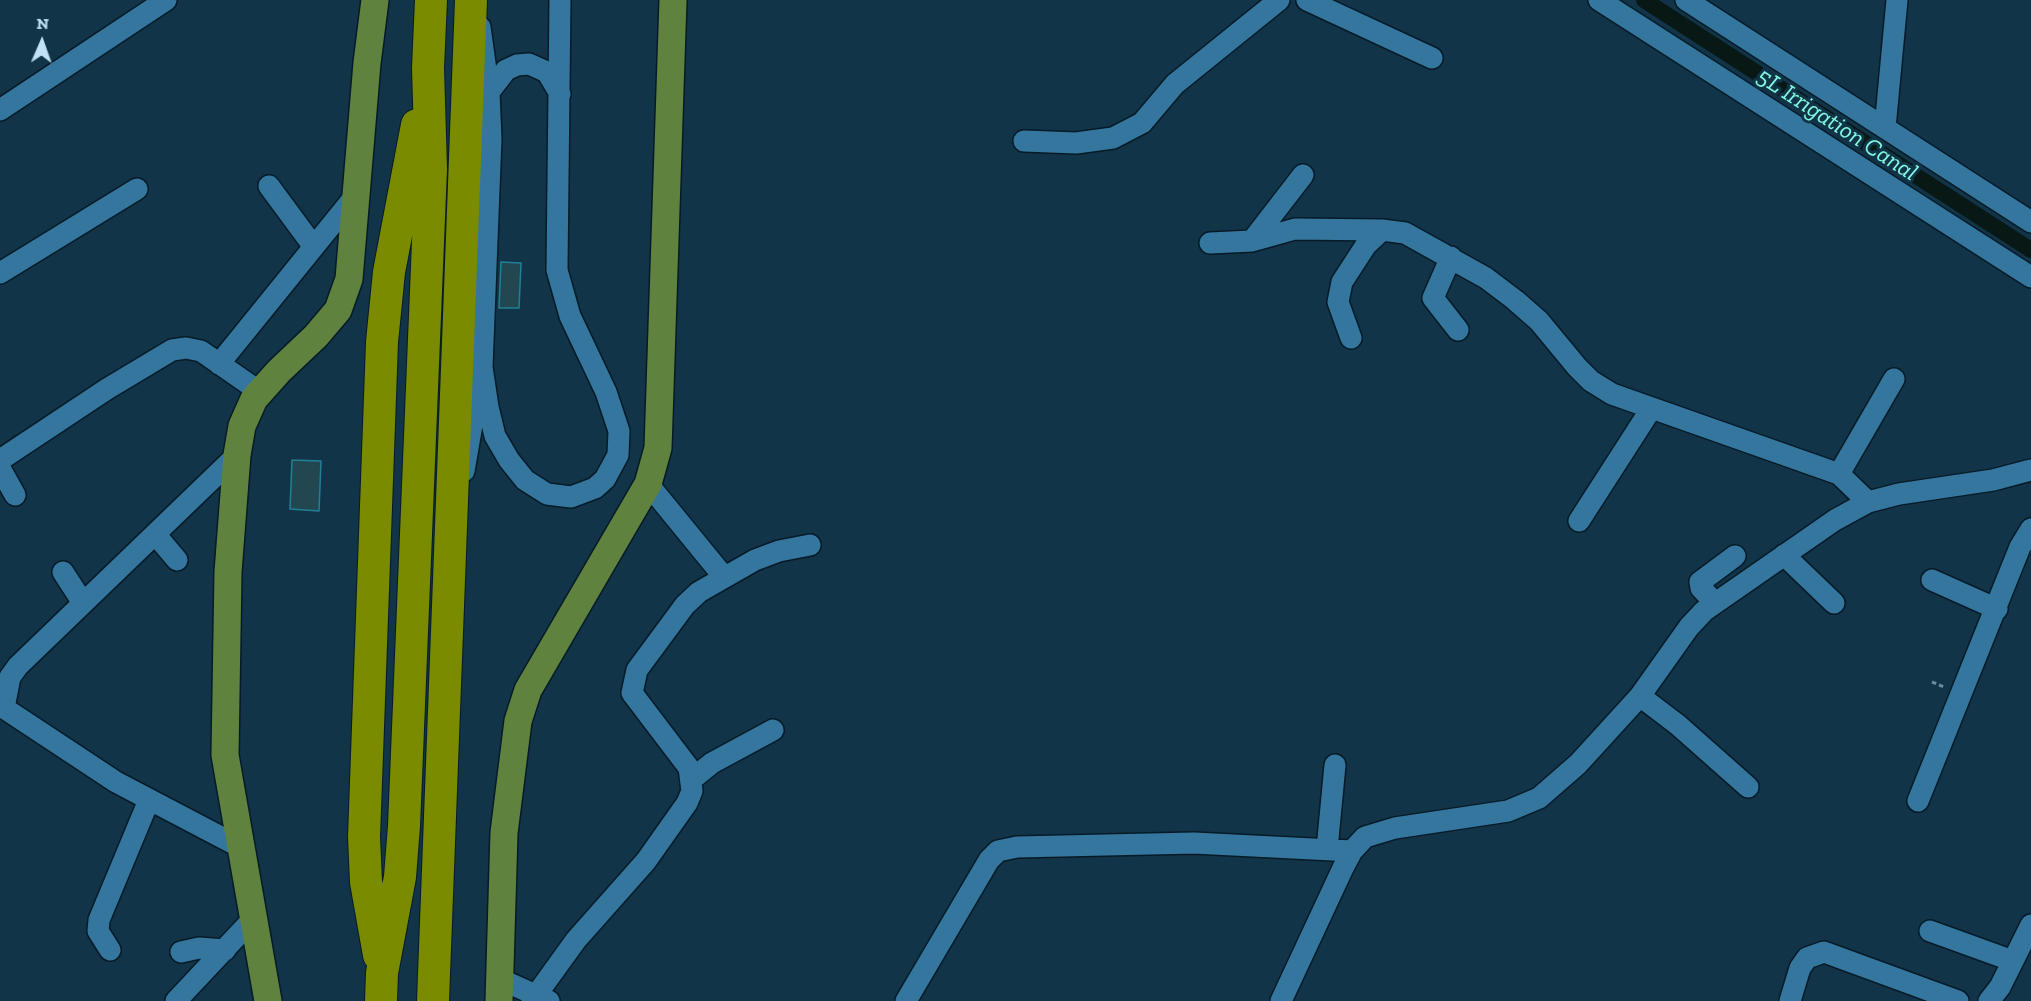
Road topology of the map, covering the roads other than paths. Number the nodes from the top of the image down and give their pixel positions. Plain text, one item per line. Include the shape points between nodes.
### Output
1 (166, 0) edge
2 (375, 0) edge
3 (431, 0) edge
4 (471, 0) edge
5 (476, 0) edge
6 (560, 0) edge
7 (673, 0) edge
8 (1279, 0) edge
9 (1307, 0) edge
10 (1599, 0) edge
11 (1686, 0) edge
12 (1897, 0) edge
13 (1432, 58) dead end
14 (428, 68) junction
15 (489, 92) junction
16 (561, 94) junction
17 (0, 110) edge
18 (1885, 128) junction
19 (1024, 141) dead end
20 (1303, 175) dead end
21 (269, 186) dead end
22 (137, 189) dead end
23 (355, 195) junction
24 (2031, 222) edge
25 (1382, 230) junction
26 (1252, 241) junction
27 (1210, 243) dead end
28 (314, 247) junction
29 (1450, 257) junction
30 (0, 273) edge
31 (2031, 277) edge
32 (1458, 330) dead end
33 (1351, 338) dead end
34 (219, 364) junction
35 (482, 367) junction
36 (1894, 379) dead end
37 (260, 392) junction
38 (1651, 409) junction
39 (237, 455) junction
40 (0, 460) edge
41 (0, 468) edge
42 (2030, 473) edge
43 (1839, 474) junction
44 (648, 484) junction
45 (15, 495) dead end
46 (1868, 502) junction
47 (1579, 521) dead end
48 (450, 529) junction
49 (2031, 529) edge
50 (155, 534) junction
51 (810, 545) dead end
52 (1784, 555) junction
53 (1735, 556) dead end
54 (177, 560) dead end
55 (63, 572) dead end
56 (724, 577) junction
57 (1932, 580) dead end
58 (83, 603) junction
59 (1715, 603) junction
60 (1834, 603) dead end
61 (1997, 609) junction
62 (5, 691) edge
63 (1640, 696) junction
64 (773, 730) dead end
65 (1335, 765) dead end
66 (691, 780) junction
67 (1748, 787) dead end
68 (149, 800) junction
69 (1918, 801) dead end
70 (240, 847) junction
71 (1327, 849) junction
72 (1352, 851) junction
73 (253, 920) junction
74 (2031, 925) edge
75 (1930, 931) dead end
76 (110, 950) dead end
77 (225, 950) junction
78 (181, 952) dead end
79 (2013, 961) junction
80 (382, 987) edge
81 (500, 990) edge
82 (539, 999) edge
83 (176, 1001) edge
84 (268, 1001) edge
85 (433, 1001) edge
86 (906, 1001) edge
87 (1281, 1001) edge
88 (1790, 1001) edge
89 (1958, 1001) edge
90 (1989, 1001) edge

1 - 17 street
2 - 23 main road
3 - 14 highway
4 - 48 highway
5 - 15 street
6 - 16 street
7 - 44 main road via 658,448
8 - 19 street via 1175,84 1142,123 1113,138 1076,143
9 - 13 street
10 - 31 street
11 - 18 street
12 - 18 street
14 - 80 highway via 431,160 404,826 398,893
14 - 80 highway via 394,240 382,342 364,837 369,904
15 - 16 street via 506,70 529,64 547,72
15 - 35 street via 491,139
16 - 35 street via 557,270 567,308 606,392 619,431 618,454 605,479 590,491 571,497 547,494 525,480 495,436
18 - 24 street
20 - 26 street
21 - 28 street
22 - 30 street
23 - 28 street
23 - 37 main road via 349,279 338,310
25 - 26 street via 1295,229
25 - 29 street via 1405,233
25 - 33 street via 1355,260 1340,287 1338,302
26 - 27 street
28 - 34 street
29 - 32 street via 1433,298
29 - 38 street via 1486,278 1539,321 1591,381
34 - 37 street
34 - 40 street via 201,351 172,351 107,388
35 - 48 street via 470,445
36 - 43 street
37 - 39 main road via 242,426
38 - 43 street
38 - 47 street
39 - 50 street
39 - 70 main road via 224,692 225,755
41 - 45 street
42 - 46 street
43 - 46 street
44 - 56 street
44 - 81 main road via 528,690 518,721 504,833
46 - 52 street
48 - 85 highway
49 - 61 street via 2020,547
50 - 54 street
50 - 58 street
51 - 56 street via 763,557
52 - 59 street
52 - 60 street
53 - 59 street via 1700,582
55 - 58 street
56 - 66 street via 685,605 633,681 632,693 689,768
57 - 61 street
58 - 62 street via 18,666
59 - 63 street via 1689,627
61 - 69 street
62 - 68 street via 116,782
63 - 67 street
63 - 72 street via 1578,764 1539,798 1508,811 1395,828 1365,837
64 - 66 street via 712,763
65 - 71 street
66 - 82 street via 687,803 646,861 576,940
68 - 70 street
68 - 76 street via 99,920 98,931
70 - 73 main road
71 - 72 street
71 - 86 street via 1194,843 1017,847 998,851
72 - 87 street
73 - 77 street
73 - 84 main road
74 - 79 street
75 - 79 street
77 - 78 street via 199,948
77 - 83 street
79 - 90 street
81 - 82 street
88 - 89 street via 1800,968 1807,958 1824,952

